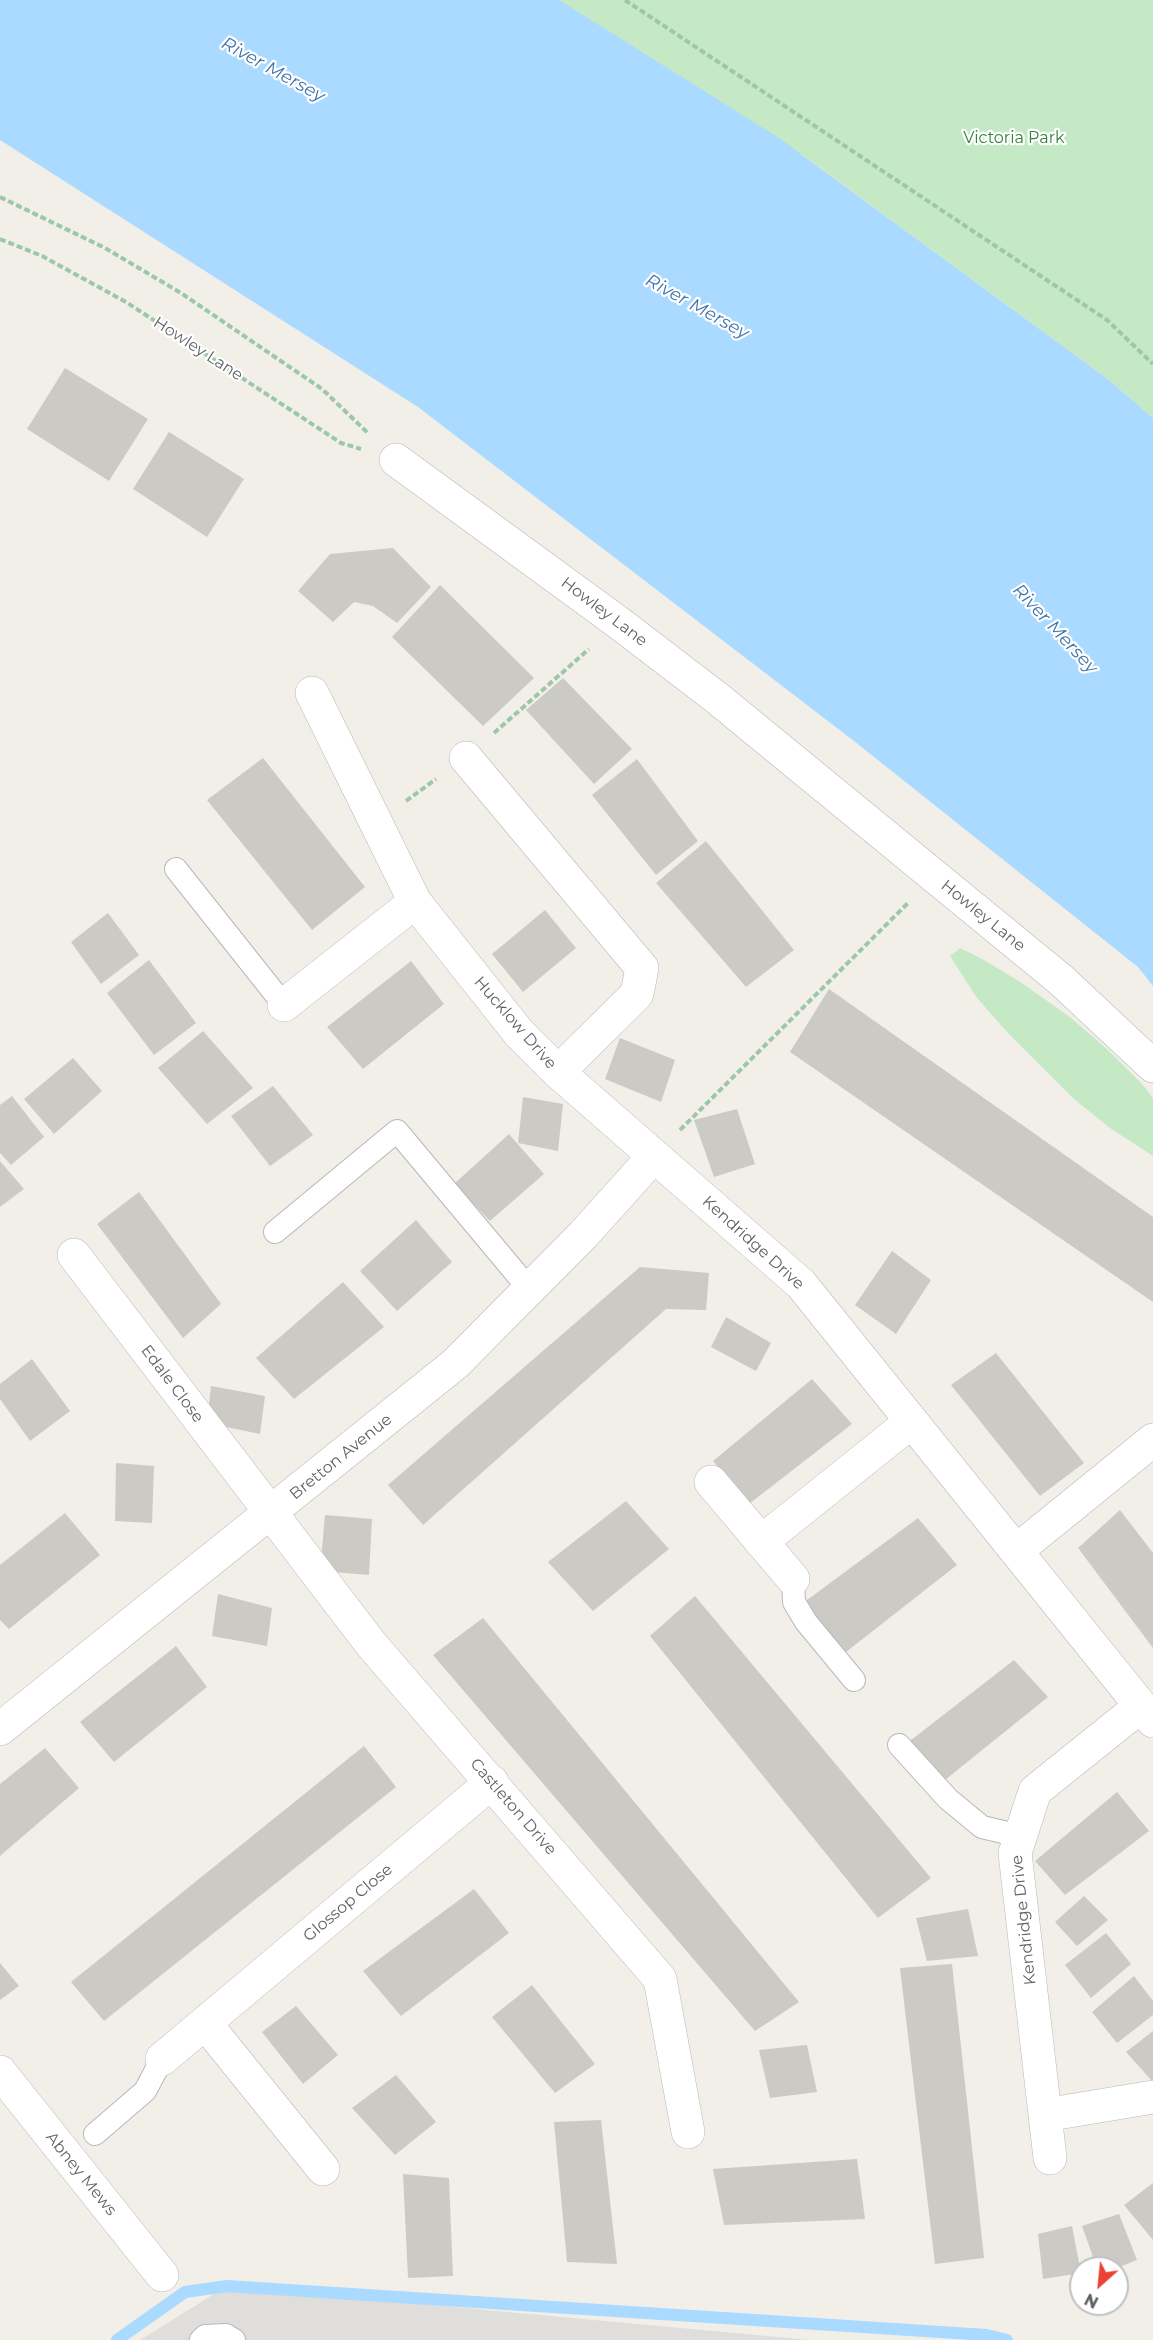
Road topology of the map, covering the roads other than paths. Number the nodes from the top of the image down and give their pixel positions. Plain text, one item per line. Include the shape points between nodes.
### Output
1 (396, 460) road end
2 (312, 693) dead end
3 (466, 758) road end
4 (176, 869) dead end
5 (415, 902) junction
6 (284, 1005) joint
7 (1153, 1066) edge
8 (558, 1072) junction
9 (654, 1156) junction
10 (275, 1232) dead end
11 (74, 1254) dead end
12 (530, 1290) junction
13 (912, 1422) junction
14 (1153, 1440) edge
15 (711, 1482) dead end
16 (270, 1514) junction
17 (761, 1542) junction
18 (1016, 1551) junction
19 (793, 1579) joint
20 (854, 1680) dead end
21 (1147, 1714) edge
22 (0, 1729) edge
23 (899, 1745) dead end
24 (492, 1782) junction
25 (1020, 1836) junction
26 (205, 2023) junction
27 (162, 2059) joint
28 (0, 2072) edge
29 (1153, 2097) edge
30 (1045, 2115) junction
31 (688, 2132) dead end
32 (95, 2134) dead end
33 (1050, 2158) dead end
34 (324, 2169) dead end
35 (162, 2275) dead end
36 (201, 2340) edge
37 (234, 2340) edge

1 - 7 street, Howley Lane via 717,698 1061,980
2 - 5 street, Hucklow Drive
3 - 8 street via 642,968 637,994
4 - 6 lane
5 - 6 street
5 - 8 street, Hucklow Drive via 519,1033
8 - 9 street, Hucklow Drive
9 - 12 street, Bretton Avenue
9 - 13 street, Kendridge Drive via 801,1284
10 - 12 lane via 397,1131
11 - 16 street, Edale Close
12 - 16 street, Bretton Avenue via 455,1364
13 - 17 street
13 - 18 street, Kendridge Drive
14 - 18 street
15 - 17 street
16 - 22 street, Bretton Avenue
16 - 24 street, Castleton Drive via 371,1644
17 - 19 street
18 - 21 street, Kendridge Drive
19 - 20 lane via 794,1602 806,1622
21 - 25 street, Kendridge Drive via 1035,1791
23 - 25 lane via 948,1799 982,1827
24 - 26 street, Glossop Close
24 - 31 street, Castleton Drive via 660,1979
25 - 30 street, Kendridge Drive via 1015,1853
26 - 27 street, Glossop Close
26 - 34 street
27 - 32 lane via 145,2091
28 - 35 street, Abney Mews
29 - 30 street
30 - 33 street, Kendridge Drive
36 - 37 lane via 205,2336 226,2335

